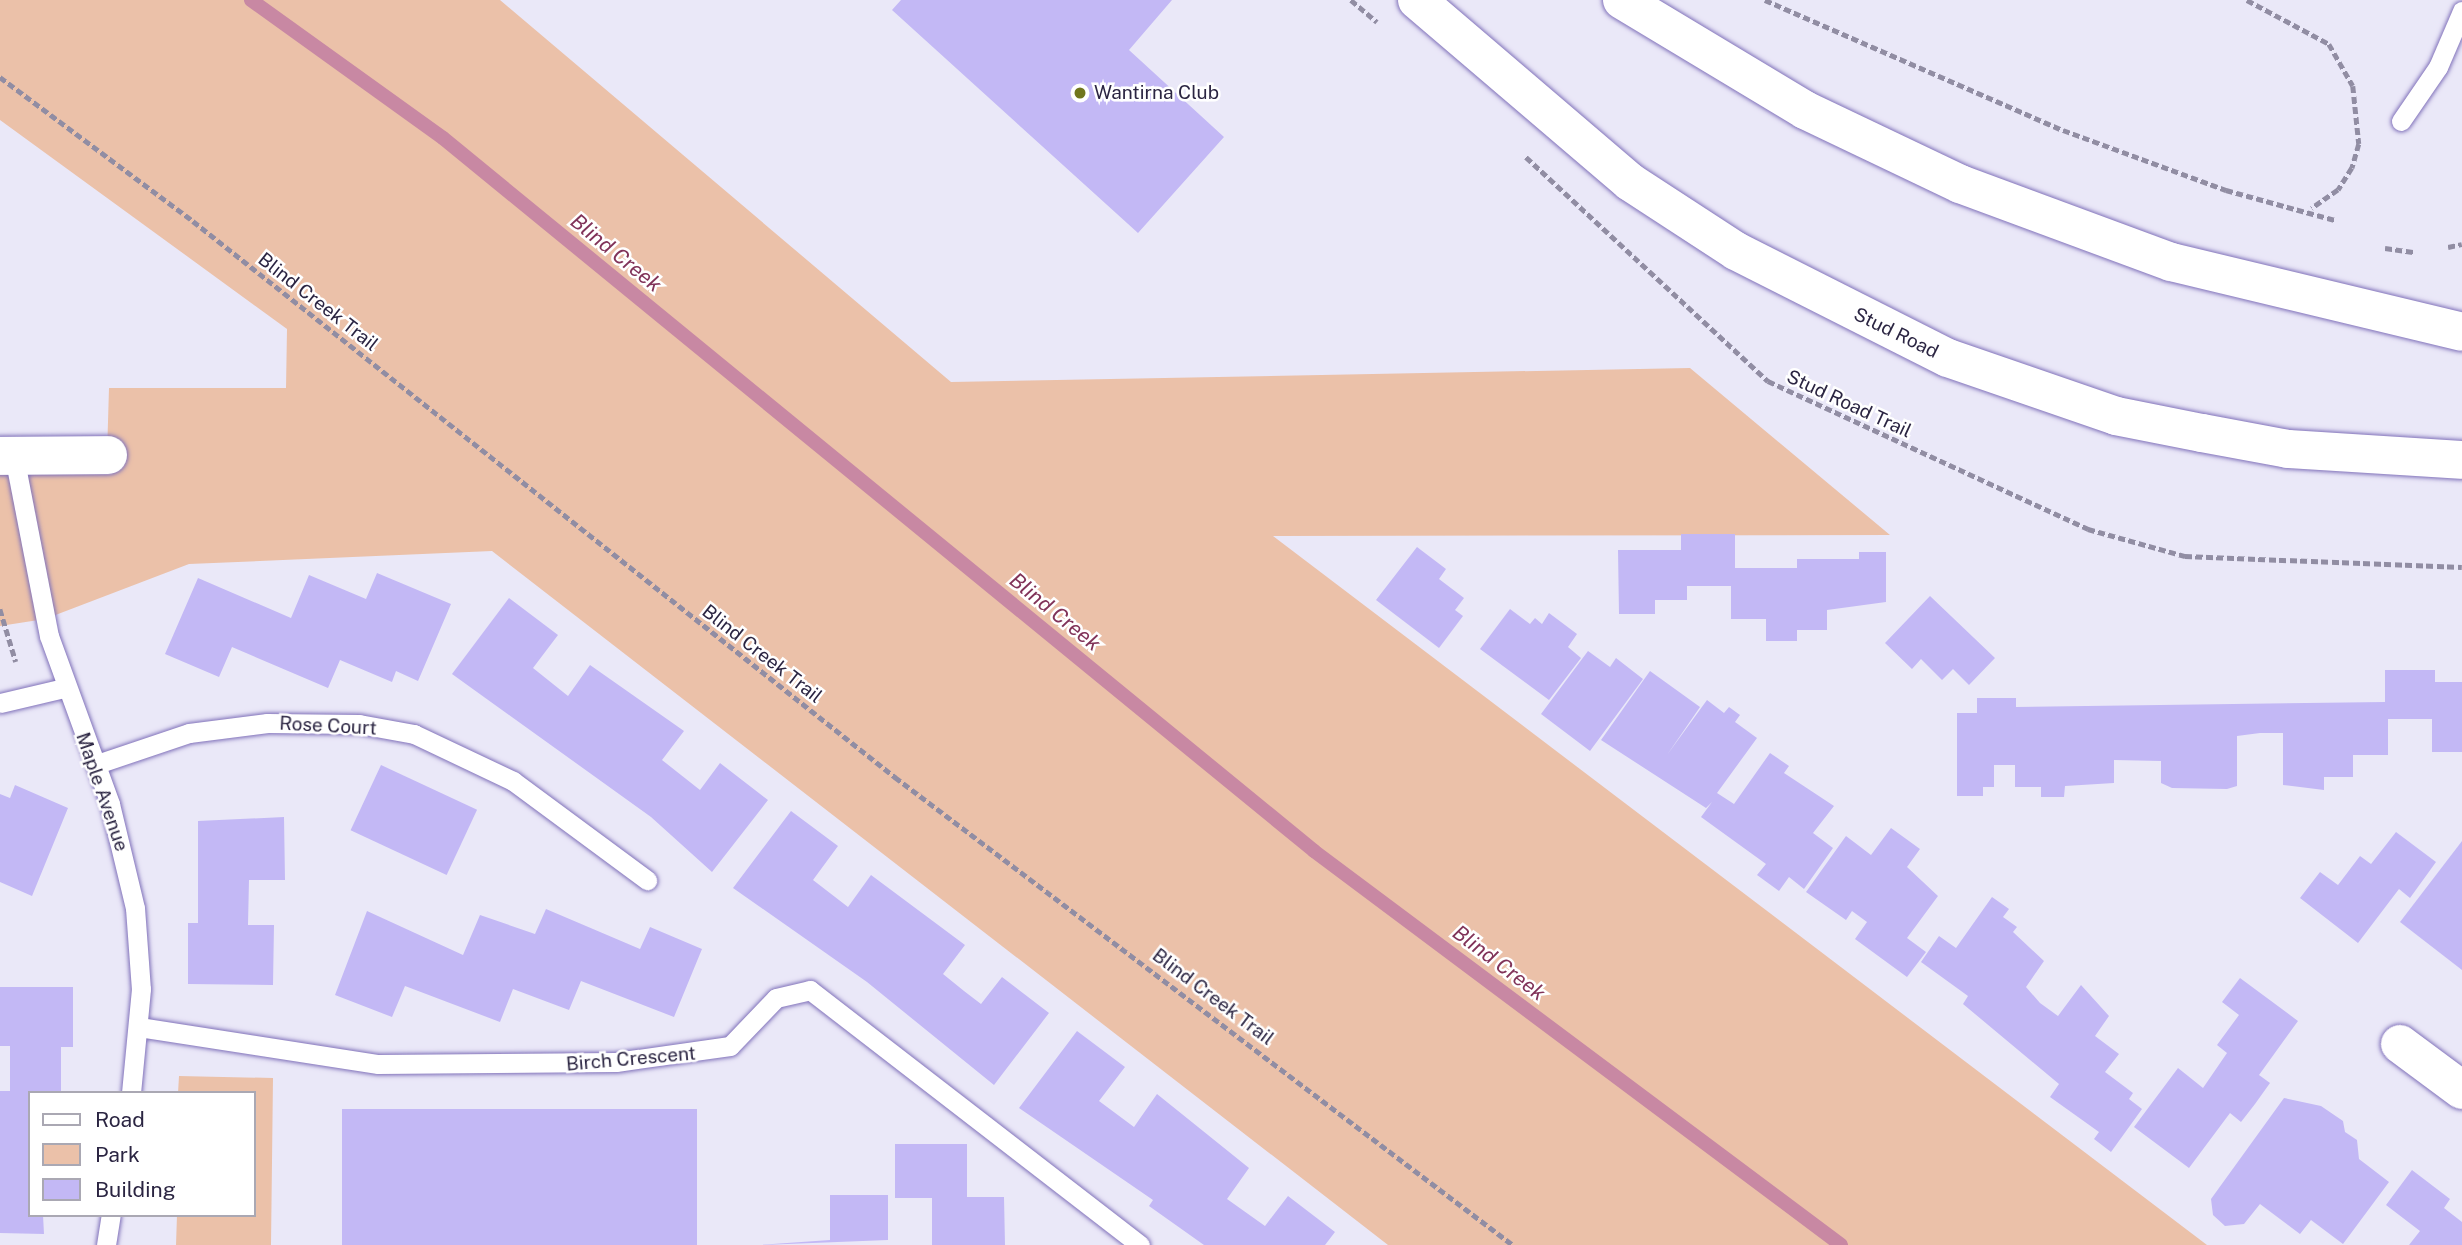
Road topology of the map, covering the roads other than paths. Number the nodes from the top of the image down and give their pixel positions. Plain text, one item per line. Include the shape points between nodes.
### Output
1 (1417, 0) edge
2 (1622, 0) edge
3 (2462, 10) edge
4 (2401, 121) dead end
5 (2462, 332) edge
6 (108, 455) dead end
7 (7, 456) edge
8 (2462, 460) edge
9 (64, 688) junction
10 (0, 703) edge
11 (97, 764) junction
12 (647, 880) dead end
13 (139, 1027) junction
14 (2400, 1044) dead end
15 (2462, 1090) edge
16 (131, 1091) edge
17 (111, 1217) edge
18 (106, 1245) edge
19 (1140, 1245) edge

1 - 8 main road, Stud Road via 1630,182 1736,251 1948,358 2027,390 2153,424 2288,449
2 - 5 main road via 1805,110 1960,184 2171,261
3 - 4 lane via 2438,67
6 - 7 main road
7 - 9 lane, Maple Avenue
9 - 10 lane
9 - 11 lane, Maple Avenue
11 - 12 lane, Rose Court via 189,733 267,723 359,724 414,734 513,781
11 - 13 lane, Maple Avenue via 135,908
13 - 16 lane, Maple Avenue
13 - 19 lane, Birch Crescent via 378,1065 616,1062 730,1046 776,998 810,990
14 - 15 main road
17 - 18 lane

